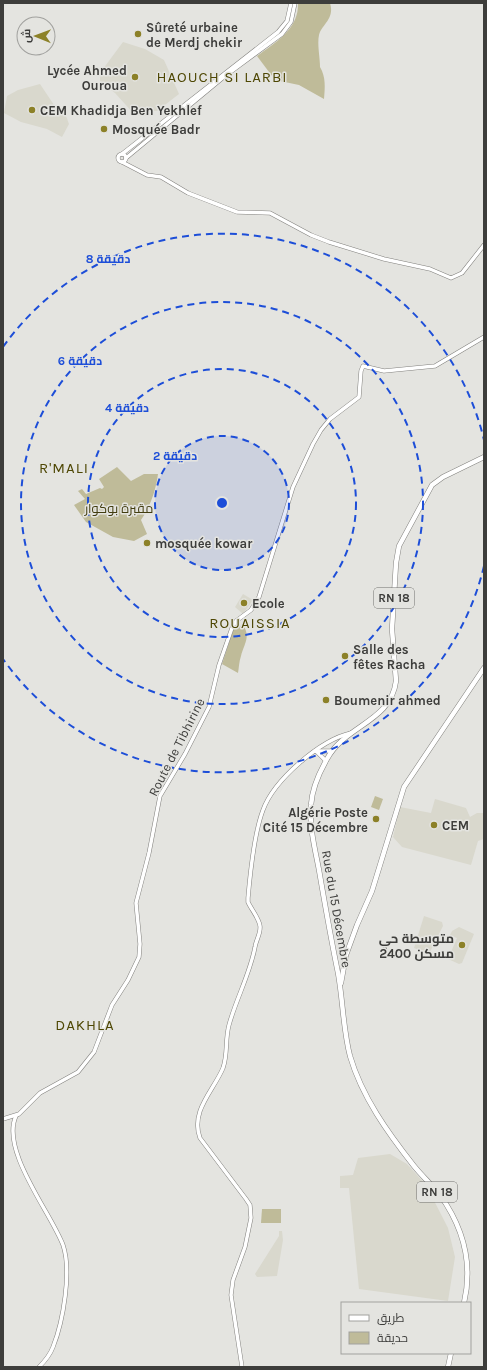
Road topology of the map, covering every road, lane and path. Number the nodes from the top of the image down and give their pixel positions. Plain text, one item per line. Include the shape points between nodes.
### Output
1 (291, 3) edge
2 (295, 3) edge
3 (122, 154) junction
4 (124, 159) junction
5 (484, 245) edge
6 (484, 337) edge
7 (484, 457) edge
8 (484, 668) edge
9 (351, 733) junction
10 (322, 746) junction
11 (315, 751) junction
12 (332, 751) junction
13 (326, 760) junction
14 (340, 987) junction
15 (18, 1114) junction
16 (3, 1119) edge
17 (8, 1132) dead end
18 (24, 1182) dead end
19 (464, 1302) edge
20 (451, 1354) edge
21 (448, 1366) edge
22 (40, 1367) edge
23 (242, 1367) edge

1 - 3 street via 287,21 278,32
2 - 4 street via 291,22 282,34 225,76
3 - 4 street
3 - 4 street via 118,159
4 - 5 street via 147,175 161,177 192,195 237,212 270,213 311,236 384,259 430,269 451,278 462,273
6 - 15 street, Route de Tibhirine via 435,366 384,371 363,366 359,397 320,430 293,487 259,597 251,610 236,621 232,628 209,707 160,796 136,902 139,957 112,1005 90,1059 78,1072 40,1093
7 - 9 main road, Rue du 15 Décembre / RN 18 via 432,485 399,546 392,630 395,689 383,710
8 - 14 main road via 404,787 372,891 346,955
9 - 10 street via 339,736
9 - 12 main road, Rue du 15 Décembre / RN 18
10 - 11 street
10 - 12 street
11 - 12 street
11 - 13 street
11 - 23 street via 300,762 270,796 261,816 248,898 260,931 244,986 228,1027 227,1052 223,1067 198,1118 200,1138 246,1199 251,1210 250,1228 231,1289
12 - 13 main road, Rue du 15 Décembre / RN 18
13 - 14 main road, Rue du 15 Décembre / RN 18 via 313,792 311,815
14 - 19 main road, Rue du 15 Décembre / RN 18 via 344,1027 358,1081 366,1097 415,1167 439,1194 458,1225 464,1242 467,1265
15 - 16 street, Route de Tibhirine
15 - 17 street
18 - 22 street via 65,1250 64,1295 55,1342
20 - 21 main road

